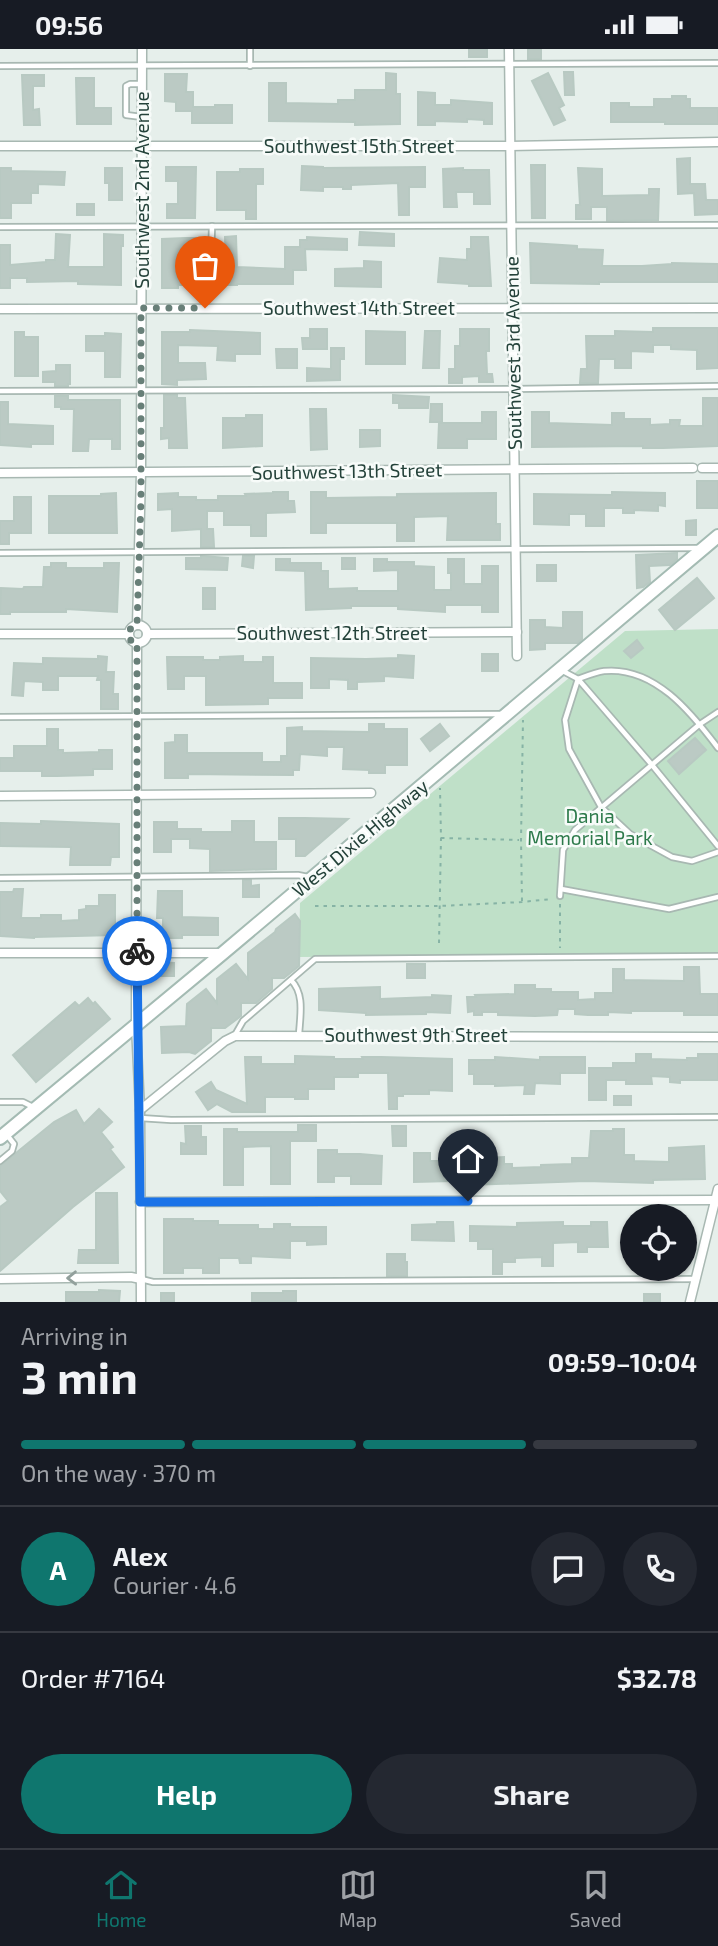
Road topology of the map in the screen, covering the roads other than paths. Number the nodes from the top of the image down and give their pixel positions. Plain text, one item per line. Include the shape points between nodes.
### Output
1 (142, 49) edge
2 (250, 49) edge
3 (509, 49) edge
4 (509, 64) junction
5 (718, 64) edge
6 (0, 66) edge
7 (250, 66) junction
8 (142, 67) junction
9 (142, 84) junction
10 (142, 117) junction
11 (718, 142) edge
12 (142, 145) junction
13 (0, 146) edge
14 (510, 146) junction
15 (718, 225) edge
16 (142, 226) junction
17 (212, 226) junction
18 (511, 226) junction
19 (0, 227) edge
20 (141, 308) junction
21 (205, 308) junction
22 (513, 308) junction
23 (718, 308) edge
24 (0, 309) edge
25 (718, 386) edge
26 (514, 389) junction
27 (141, 390) junction
28 (0, 391) edge
29 (718, 468) edge
30 (515, 469) junction
31 (0, 473) edge
32 (141, 473) junction
33 (718, 536) edge
34 (704, 548) junction
35 (516, 550) junction
36 (0, 553) edge
37 (140, 553) junction
38 (137, 625) junction
39 (517, 632) junction
40 (128, 634) junction
41 (147, 634) junction
42 (0, 635) edge
43 (137, 643) junction
44 (517, 656) dead end
45 (559, 670) junction
46 (578, 679) junction
47 (718, 712) edge
48 (507, 714) junction
49 (138, 716) junction
50 (0, 717) edge
51 (701, 724) junction
52 (718, 748) edge
53 (652, 765) junction
54 (371, 793) dead end
55 (138, 795) junction
56 (0, 796) edge
57 (601, 807) junction
58 (718, 846) edge
59 (718, 852) edge
60 (137, 877) junction
61 (312, 877) junction
62 (0, 879) edge
63 (561, 889) junction
64 (559, 896) road end
65 (718, 897) edge
66 (136, 952) junction
67 (0, 953) edge
68 (223, 953) junction
69 (718, 956) edge
70 (291, 979) junction
71 (136, 1025) junction
72 (299, 1035) junction
73 (235, 1036) junction
74 (718, 1037) edge
75 (0, 1102) edge
76 (35, 1109) junction
77 (139, 1114) junction
78 (718, 1117) edge
79 (3, 1136) edge
80 (0, 1161) edge
81 (718, 1189) edge
82 (715, 1200) junction
83 (140, 1202) junction
84 (697, 1275) edge
85 (0, 1279) edge
86 (141, 1279) junction
87 (620, 1279) edge
88 (695, 1281) edge
89 (141, 1302) edge
90 (690, 1302) edge

1 - 8 street, Southwest 2nd Avenue
2 - 7 lane
3 - 4 street, Southwest 3rd Avenue
4 - 5 lane
4 - 7 lane
4 - 14 street, Southwest 3rd Avenue
6 - 8 lane
7 - 8 lane
8 - 9 street, Southwest 2nd Avenue
9 - 10 street, Southwest 2nd Avenue
9 - 10 lane via 126,86 126,115
10 - 12 street, Southwest 2nd Avenue
11 - 14 street, Southwest 15th Street
12 - 13 street, Southwest 15th Street
12 - 14 street, Southwest 15th Street
12 - 16 street, Southwest 2nd Avenue
14 - 18 street, Southwest 3rd Avenue
15 - 18 lane
16 - 17 lane
16 - 19 lane
16 - 20 street, Southwest 2nd Avenue
17 - 18 lane
17 - 21 lane
18 - 22 street, Southwest 3rd Avenue
20 - 21 street, Southwest 14th Street
20 - 24 street, Southwest 14th Street
20 - 27 street, Southwest 2nd Avenue
21 - 22 street, Southwest 14th Street
22 - 23 street, Southwest 14th Street
22 - 26 street, Southwest 3rd Avenue
25 - 26 lane
26 - 27 lane
26 - 30 street, Southwest 3rd Avenue
27 - 28 lane
27 - 32 street, Southwest 2nd Avenue
29 - 30 street, Southwest 13th Street
30 - 32 street, Southwest 13th Street
30 - 35 street, Southwest 3rd Avenue
31 - 32 street, Southwest 13th Street
32 - 37 street, Southwest 2nd Avenue
33 - 34 main road, West Dixie Highway
34 - 35 lane
34 - 45 main road, West Dixie Highway
35 - 37 lane
35 - 39 street, Southwest 3rd Avenue
36 - 37 lane
37 - 38 street, Southwest 2nd Avenue
38 - 40 street
38 - 41 street
39 - 41 street, Southwest 12th Street
39 - 44 street, Southwest 3rd Avenue
40 - 42 street
40 - 43 street
41 - 43 street
43 - 49 street
45 - 46 lane
45 - 48 main road, West Dixie Highway
46 - 51 lane via 604,671 638,674 663,688
46 - 53 lane
46 - 57 lane via 565,720 569,749
47 - 51 lane
48 - 49 lane
48 - 61 main road, West Dixie Highway
49 - 50 lane
49 - 55 street
51 - 52 lane
51 - 53 lane
53 - 57 lane
53 - 58 lane
54 - 55 street
55 - 56 street
55 - 60 street
57 - 59 lane via 631,834 672,857 692,861
57 - 63 lane via 575,830 563,850
60 - 61 lane
60 - 62 lane
60 - 66 street
61 - 68 main road, West Dixie Highway
63 - 64 lane
63 - 65 lane via 669,909
66 - 67 street
66 - 68 street
66 - 71 street
68 - 71 main road, West Dixie Highway
69 - 70 lane via 315,959
70 - 72 lane via 300,993
70 - 73 lane via 243,1021
71 - 76 main road, West Dixie Highway
71 - 77 street
72 - 73 street, Southwest 9th Street
72 - 74 street, Southwest 9th Street
73 - 77 street
75 - 76 lane via 23,1102
76 - 79 main road, West Dixie Highway
77 - 78 lane via 184,1120
77 - 83 street
79 - 80 lane via 14,1143
81 - 82 street
82 - 83 street
82 - 84 street
83 - 86 street
86 -> 85 street
86 - 87 lane
86 - 89 street
88 - 90 street

